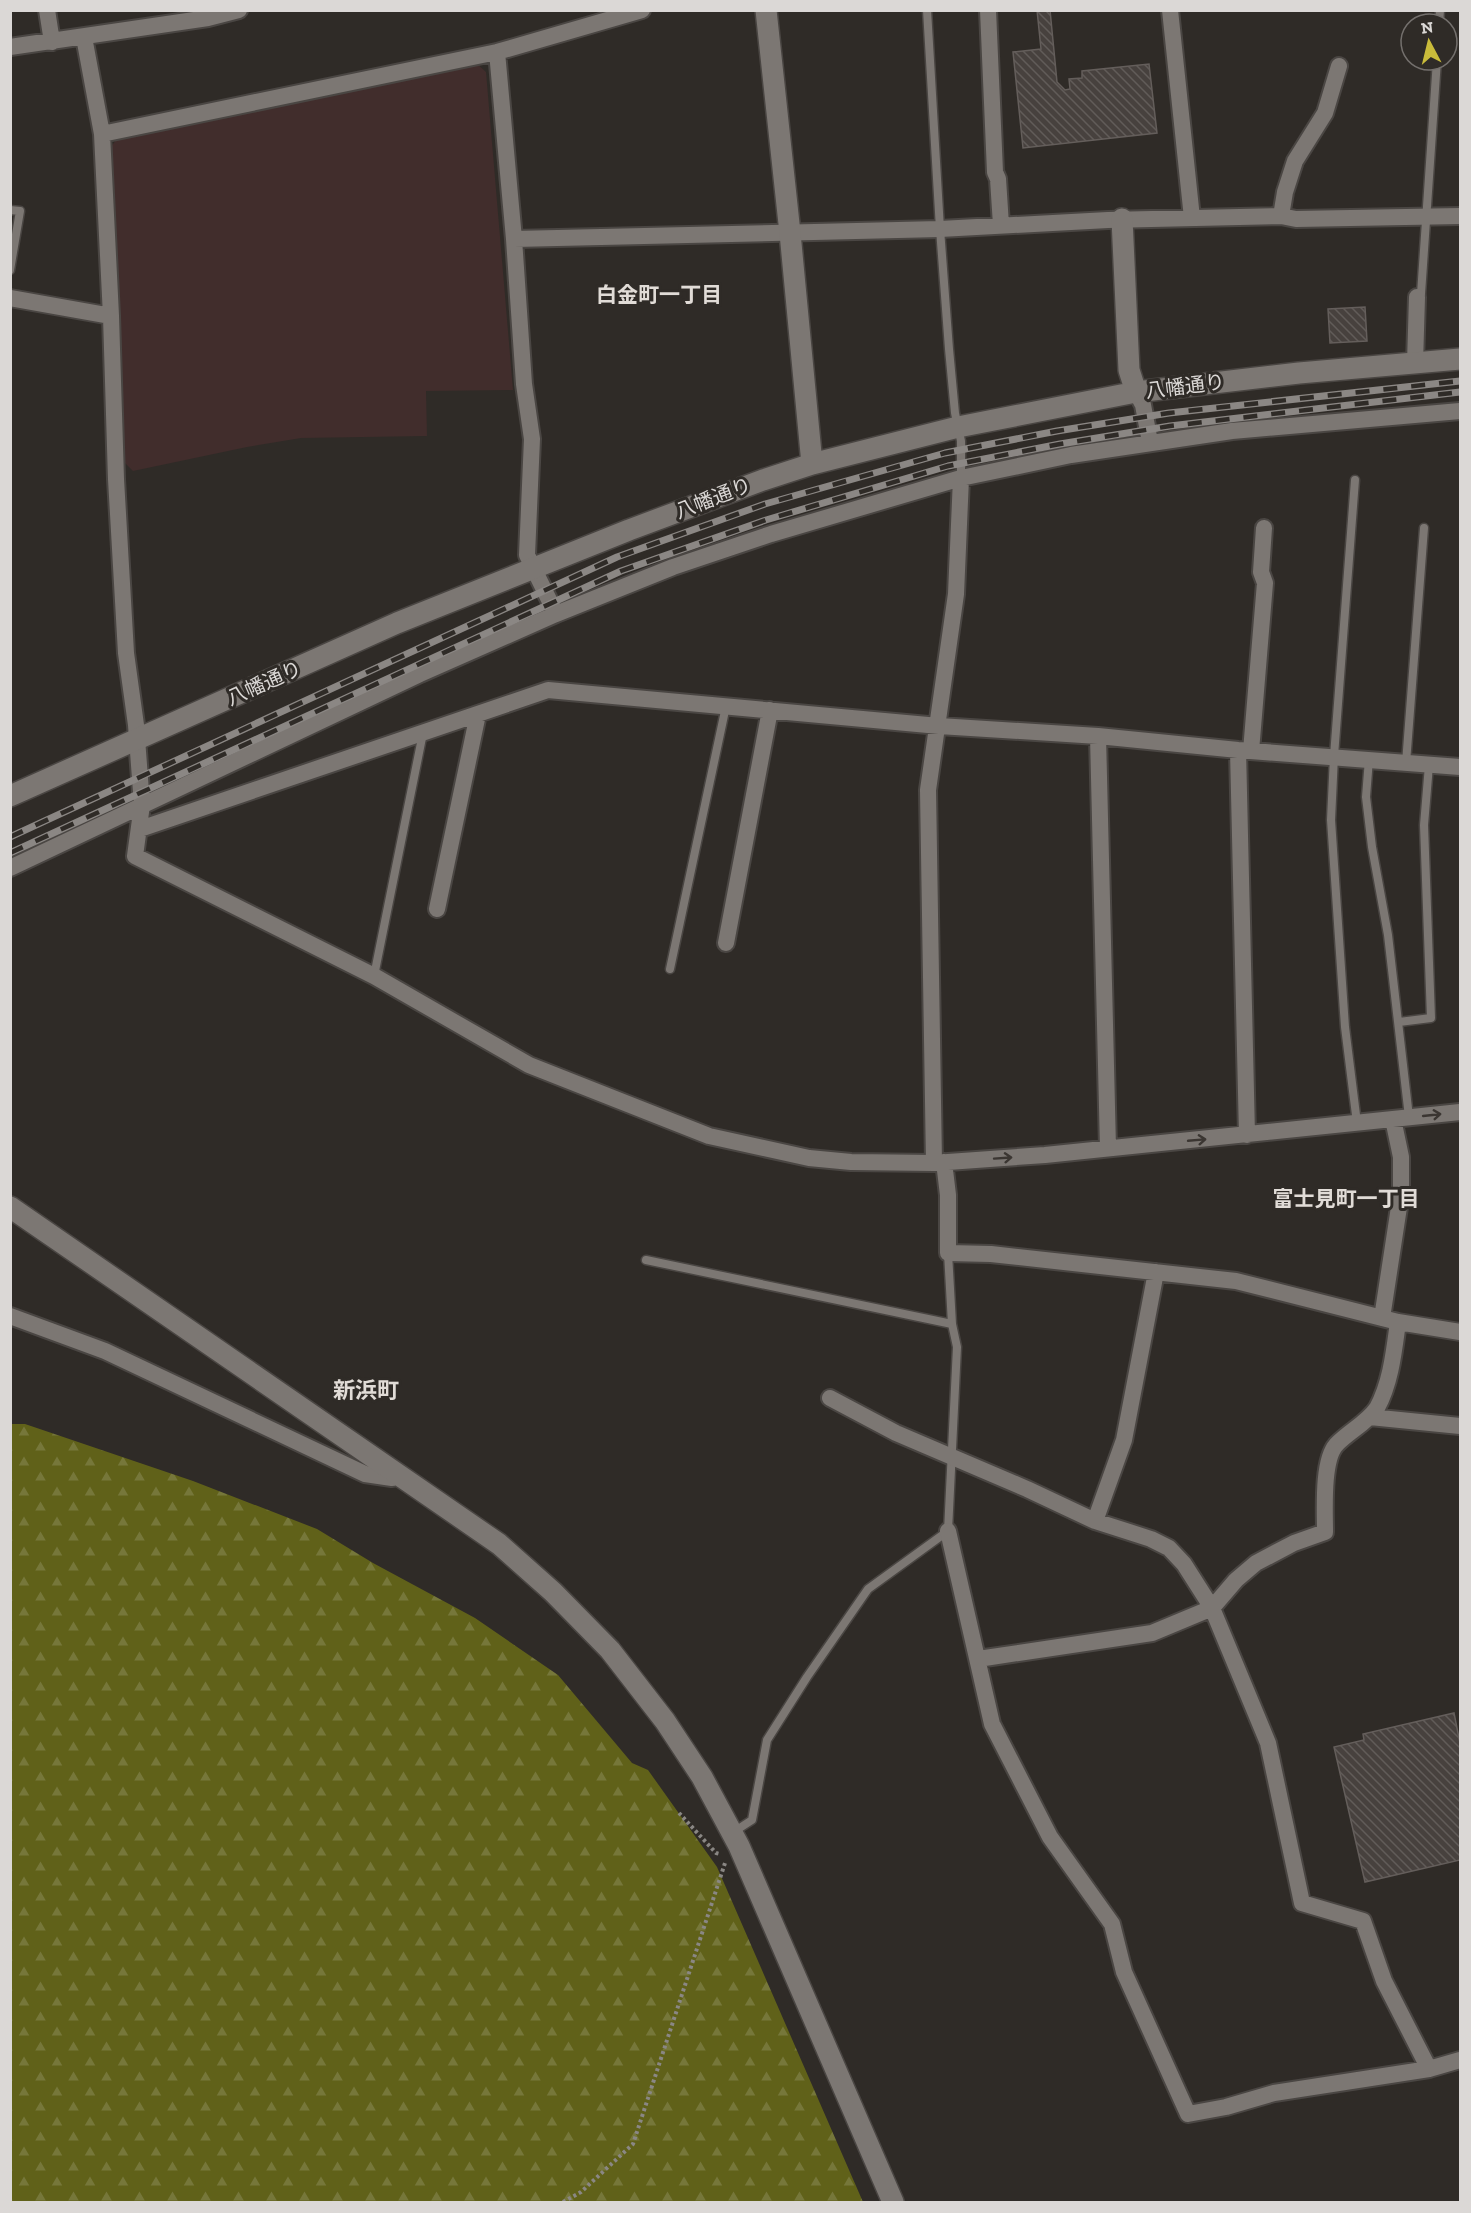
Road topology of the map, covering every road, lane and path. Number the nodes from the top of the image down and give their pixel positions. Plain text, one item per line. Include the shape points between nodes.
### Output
1 (46, 10) edge
2 (239, 10) edge
3 (642, 10) edge
4 (766, 10) edge
5 (927, 10) edge
6 (987, 10) edge
7 (1170, 10) edge
8 (84, 37) junction
9 (52, 42) junction
10 (10, 47) edge
11 (497, 52) junction
12 (1340, 66) dead end
13 (1436, 72) edge
14 (102, 134) junction
15 (10, 210) edge
16 (1281, 216) junction
17 (1461, 216) edge
18 (1425, 217) junction
19 (1192, 218) junction
20 (1122, 219) junction
21 (1001, 225) junction
22 (940, 229) junction
23 (790, 233) junction
24 (514, 239) junction
25 (10, 270) edge
26 (1417, 297) joint
27 (10, 298) edge
28 (111, 316) junction
29 (1461, 359) edge
30 (1415, 363) junction
31 (1136, 392) junction
32 (1461, 411) edge
33 (958, 427) junction
34 (1150, 442) junction
35 (812, 464) junction
36 (962, 478) junction
37 (1355, 480) dead end
38 (1264, 528) dead end
39 (1424, 528) dead end
40 (533, 568) junction
41 (556, 614) junction
42 (726, 706) junction
43 (770, 710) junction
44 (478, 714) junction
45 (939, 726) junction
46 (423, 733) junction
47 (1098, 736) junction
48 (137, 740) junction
49 (1244, 750) junction
50 (1334, 756) junction
51 (1369, 759) junction
52 (1406, 763) junction
53 (1429, 765) junction
54 (1461, 767) edge
55 (10, 796) edge
56 (142, 805) junction
57 (140, 829) junction
58 (10, 868) edge
59 (437, 909) dead end
60 (726, 943) dead end
61 (670, 969) dead end
62 (374, 975) junction
63 (1399, 1022) junction
64 (1461, 1112) edge
65 (1401, 1118) junction
66 (1357, 1123) junction
67 (1247, 1135) junction
68 (1108, 1148) junction
69 (939, 1162) junction
70 (10, 1208) edge
71 (948, 1253) junction
72 (646, 1260) dead end
73 (1156, 1272) junction
74 (10, 1316) edge
75 (1390, 1320) junction
76 (952, 1324) junction
77 (1461, 1332) edge
78 (830, 1398) dead end
79 (1370, 1417) junction
80 (1461, 1426) edge
81 (952, 1458) junction
82 (398, 1473) junction
83 (1095, 1521) junction
84 (948, 1531) junction
85 (1212, 1608) junction
86 (978, 1659) junction
87 (678, 1813) dead end
88 (731, 1842) junction
89 (725, 1862) dead end
90 (1461, 2060) edge
91 (1429, 2069) junction
92 (563, 2202) edge
93 (893, 2202) edge

1 - 9 street
2 - 8 street
3 - 11 street
4 - 23 street
5 - 22 lane
6 - 21 street via 994,172 998,179
7 - 19 street
8 - 9 street
8 - 14 street
9 - 10 street
11 - 14 street
11 - 24 street
12 - 16 street via 1325,113 1295,161
13 - 18 lane
14 - 28 street
15 - 25 lane via 20,211
16 - 18 street
16 - 19 street
17 - 18 street
18 - 26 lane via 1421,294
19 - 20 street
20 - 21 street
20 - 31 street via 1129,369
21 - 22 street
22 - 23 street
22 - 33 lane
23 - 24 street
23 - 35 street
24 - 40 street via 524,384 532,439 526,555
26 - 30 street
27 - 28 street
28 - 48 street via 125,630
29 - 30 street, 八幡通り
30 - 31 street, 八幡通り
31 - 33 street, 八幡通り
31 - 34 street via 1143,405
32 - 34 street
33 - 35 street, 八幡通り
33 - 36 lane
34 - 36 street
35 - 40 street, 八幡通り
36 - 41 street via 716,552
36 - 45 street via 956,594
37 - 50 lane
38 - 49 street via 1261,572 1265,582
39 - 52 lane
40 - 41 street
40 - 48 street, 八幡通り via 397,623
41 - 56 street
42 - 43 street
42 - 44 street via 548,690
42 - 61 lane
43 - 45 street
43 - 60 street
44 - 46 street
44 - 59 street
45 - 47 street
45 - 69 street via 928,801
46 - 57 street
46 - 62 lane
47 - 49 street
47 - 68 street
48 - 55 street, 八幡通り
48 - 56 street
49 - 50 street
49 - 67 street
50 - 51 street
50 - 66 lane via 1331,820 1335,887 1345,1027
51 - 52 street
51 - 63 lane via 1367,807
52 - 53 street
53 - 54 street
53 - 63 lane via 1424,825 1431,1018
56 - 57 street
56 - 58 street
57 - 62 street via 135,856
62 - 69 street via 530,1065 709,1136 809,1158
63 - 65 lane
65 -> 64 street
65 - 66 street
65 - 75 street via 1401,1194
66 - 67 street
68 -> 67 street
69 -> 68 street
69 - 71 street via 948,1195
70 - 82 street
71 - 73 street
71 - 76 lane
72 - 76 lane
73 - 75 street via 1236,1281
73 - 83 street via 1124,1440
74 - 82 street via 105,1351 366,1474 392,1478
75 - 77 street
75 - 79 street via 1390,1372
76 - 81 lane via 957,1347
78 - 81 street
79 - 80 street
79 - 85 street via 1334,1448 1326,1474 1325,1532 1256,1563
81 - 83 street
81 - 84 lane
82 - 88 street via 500,1544 554,1592 609,1650 702,1777
83 - 85 street via 1169,1548
84 - 86 street
84 - 88 lane via 868,1589 767,1740 752,1820
85 - 86 street via 1152,1633
85 - 91 street via 1268,1743 1302,1903 1363,1921 1384,1981
86 - 91 street via 992,1724 1050,1837 1112,1924 1124,1972 1188,2114 1274,2093
87 - 88 path via 716,1853 722,1855
88 - 93 street
89 - 92 path via 633,2144 581,2192
90 - 91 street

